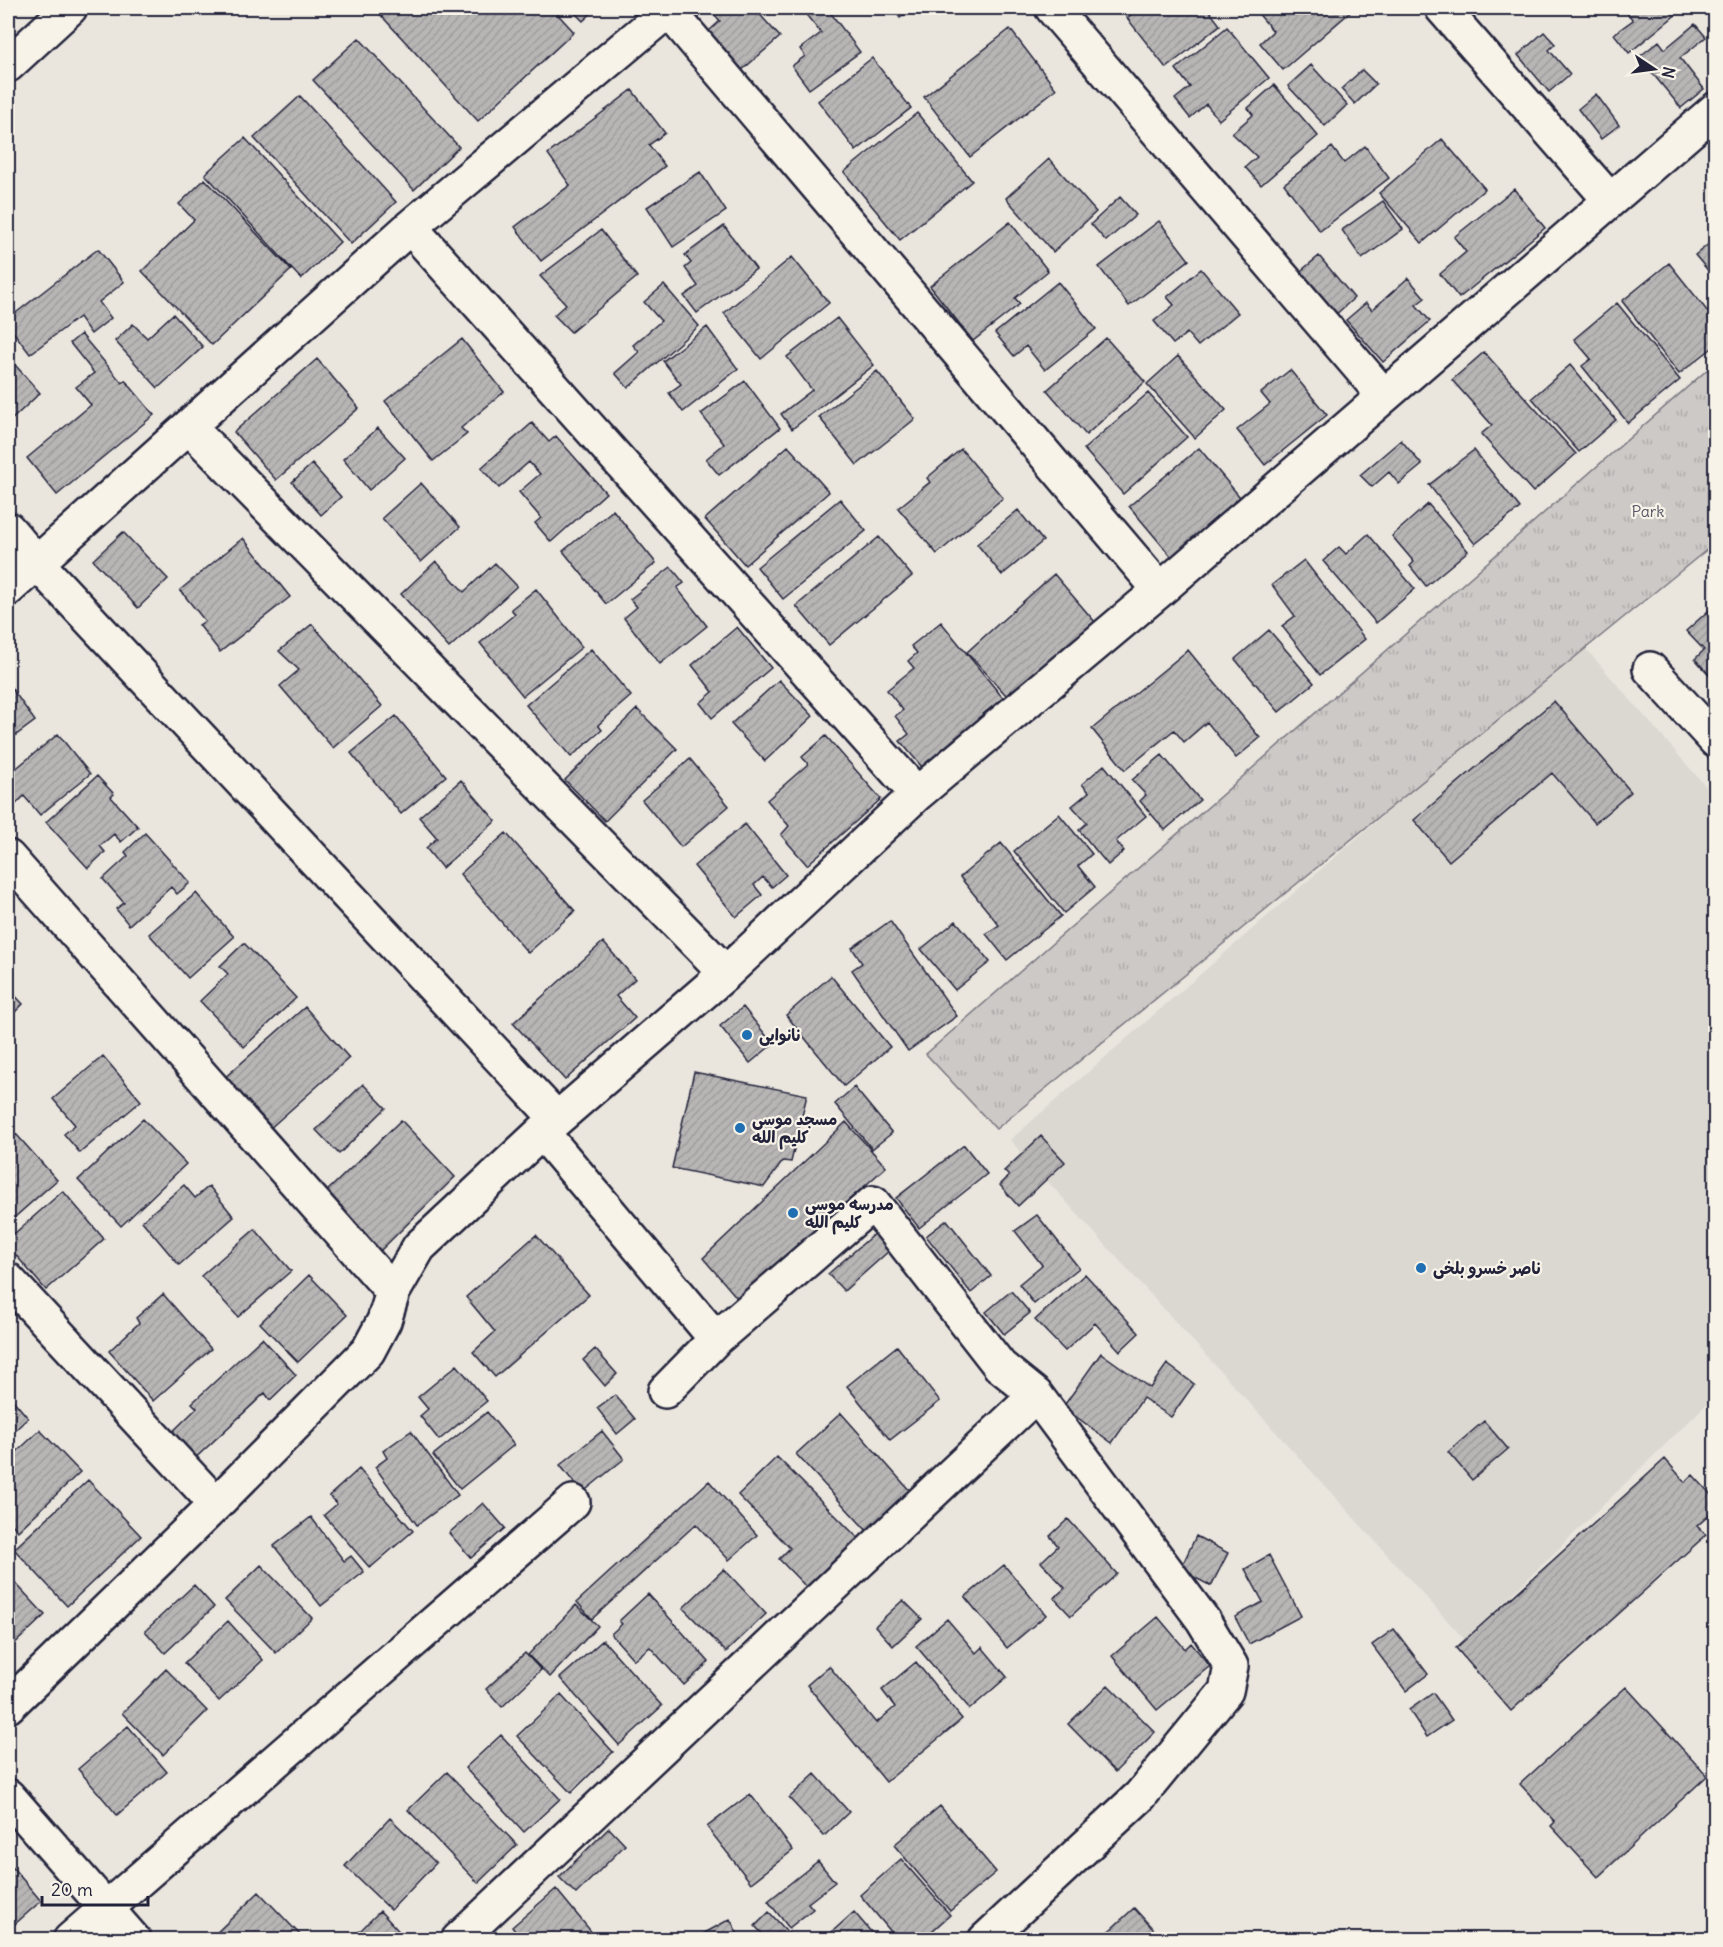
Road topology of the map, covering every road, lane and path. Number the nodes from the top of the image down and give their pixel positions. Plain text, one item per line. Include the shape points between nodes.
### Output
1 (70, 8) edge
2 (1053, 8) edge
3 (1442, 8) edge
4 (670, 9) edge
5 (8, 65) edge
6 (1716, 109) edge
7 (1611, 200) junction
8 (410, 227) junction
9 (1384, 396) junction
10 (189, 427) junction
11 (8, 529) edge
12 (36, 562) junction
13 (8, 589) edge
14 (1160, 590) junction
15 (1650, 669) dead end
16 (1716, 741) edge
17 (917, 794) junction
18 (8, 858) edge
19 (726, 973) junction
20 (549, 1125) junction
21 (8, 1280) edge
22 (393, 1292) junction
23 (716, 1339) junction
24 (665, 1391) dead end
25 (1036, 1395) junction
26 (573, 1502) dead end
27 (216, 1504) junction
28 (8, 1706) edge
29 (8, 1796) edge
30 (106, 1908) junction
31 (70, 1940) edge
32 (134, 1940) edge
33 (458, 1940) edge
34 (985, 1940) edge

1 - 5 street
2 - 9 street
3 - 7 street
4 - 8 street
4 - 14 street
6 - 7 street
7 - 9 street
8 - 10 street
8 - 17 street
9 - 14 street
10 - 12 street
10 - 19 street
11 - 12 street
12 - 13 street
12 - 20 street
14 - 17 street
15 - 16 street
17 - 19 street
18 - 22 street
19 - 20 street
20 - 22 street via 419,1247
20 - 23 street
21 - 27 street
22 - 27 street via 384,1321 368,1351
23 - 24 street
23 - 25 street via 873,1203 1000,1366
25 - 33 street
25 - 34 street via 1203,1620 1231,1666 1226,1691 1140,1796
26 - 30 street
27 - 28 street
29 - 30 street
30 - 31 street
30 - 32 street

